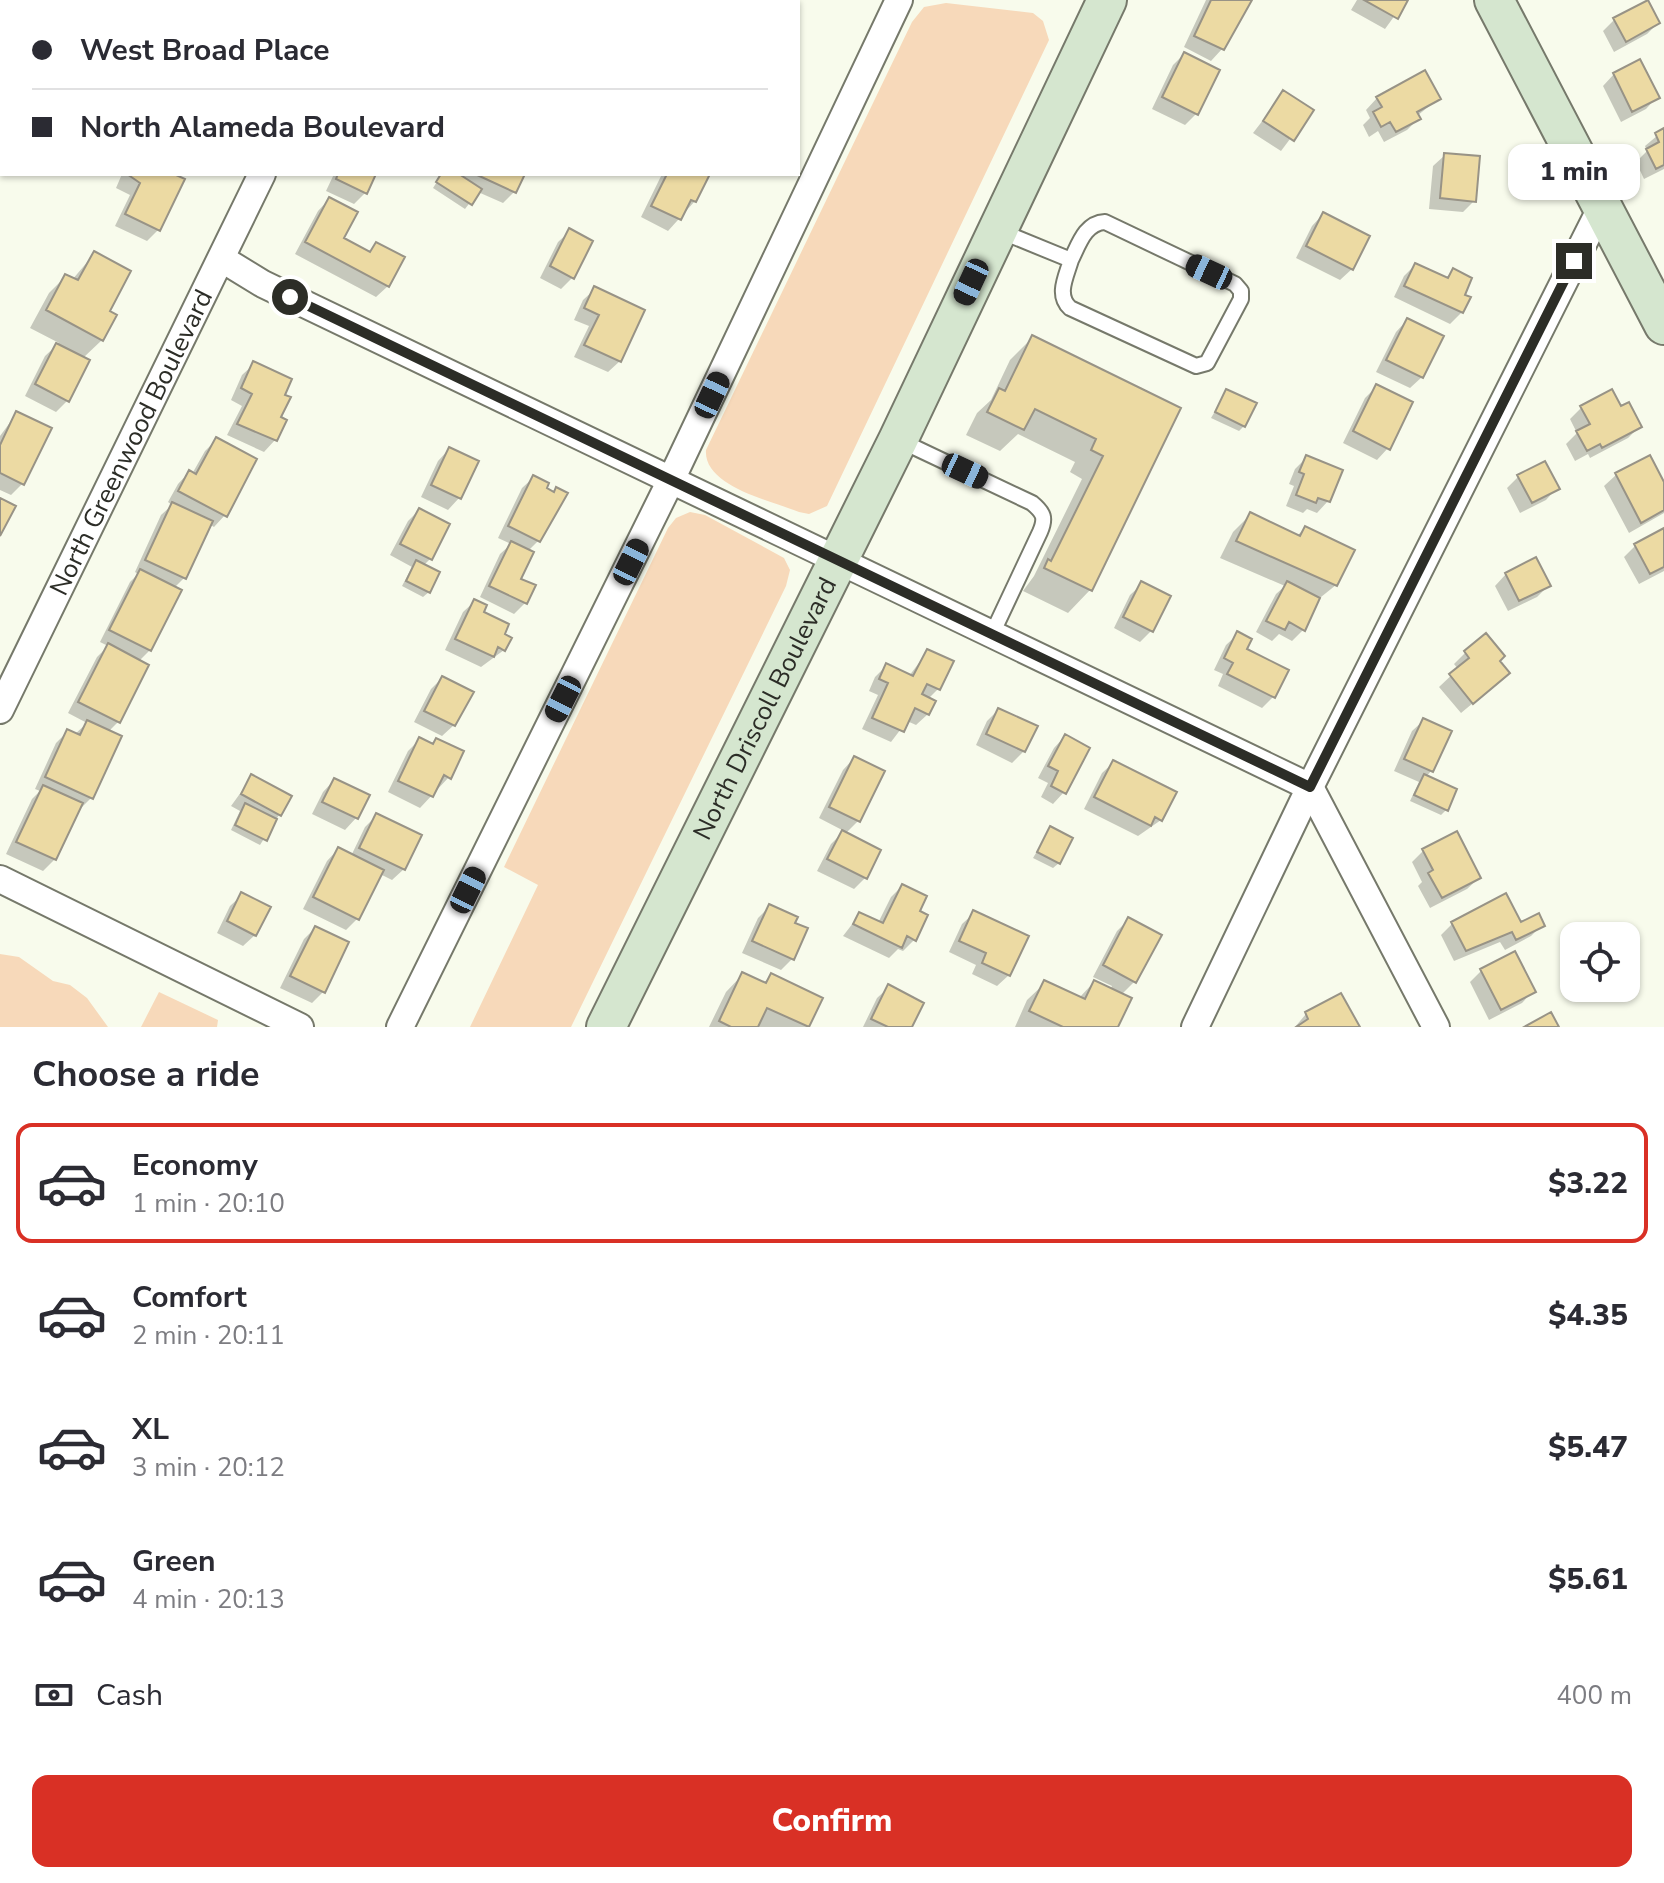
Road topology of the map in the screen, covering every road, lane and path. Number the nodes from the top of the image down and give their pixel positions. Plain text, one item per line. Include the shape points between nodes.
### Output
1 (899, 0) edge
2 (1100, 1) edge
3 (1503, 3) edge
4 (261, 176) edge
5 (1602, 206) junction
6 (996, 230) junction
7 (222, 259) junction
8 (1071, 260) junction
9 (1664, 325) edge
10 (898, 440) junction
11 (671, 480) junction
12 (838, 557) junction
13 (993, 632) junction
14 (0, 710) edge
15 (1310, 787) junction
16 (0, 879) edge
17 (300, 1027) edge
18 (400, 1027) edge
19 (606, 1027) edge
20 (1195, 1027) edge
21 (1436, 1027) edge

1 - 11 street
2 - 6 main road, North Driscoll Boulevard
3 - 5 main road
4 - 7 street, North Greenwood Boulevard
5 - 9 main road
5 - 15 street
6 - 8 lane
6 - 10 main road, North Driscoll Boulevard
7 - 11 street via 263,284
7 - 14 street, North Greenwood Boulevard
8 - 8 lane via 1062,292 1070,308 1196,366 1207,363 1241,299 1235,284 1105,222 1087,230
10 - 12 main road, North Driscoll Boulevard
10 - 13 lane via 1043,512 1045,521
11 - 12 street
11 - 18 street
12 - 13 street
12 - 19 main road, North Driscoll Boulevard
13 - 15 street
15 - 20 street
15 - 21 street
16 - 17 street

